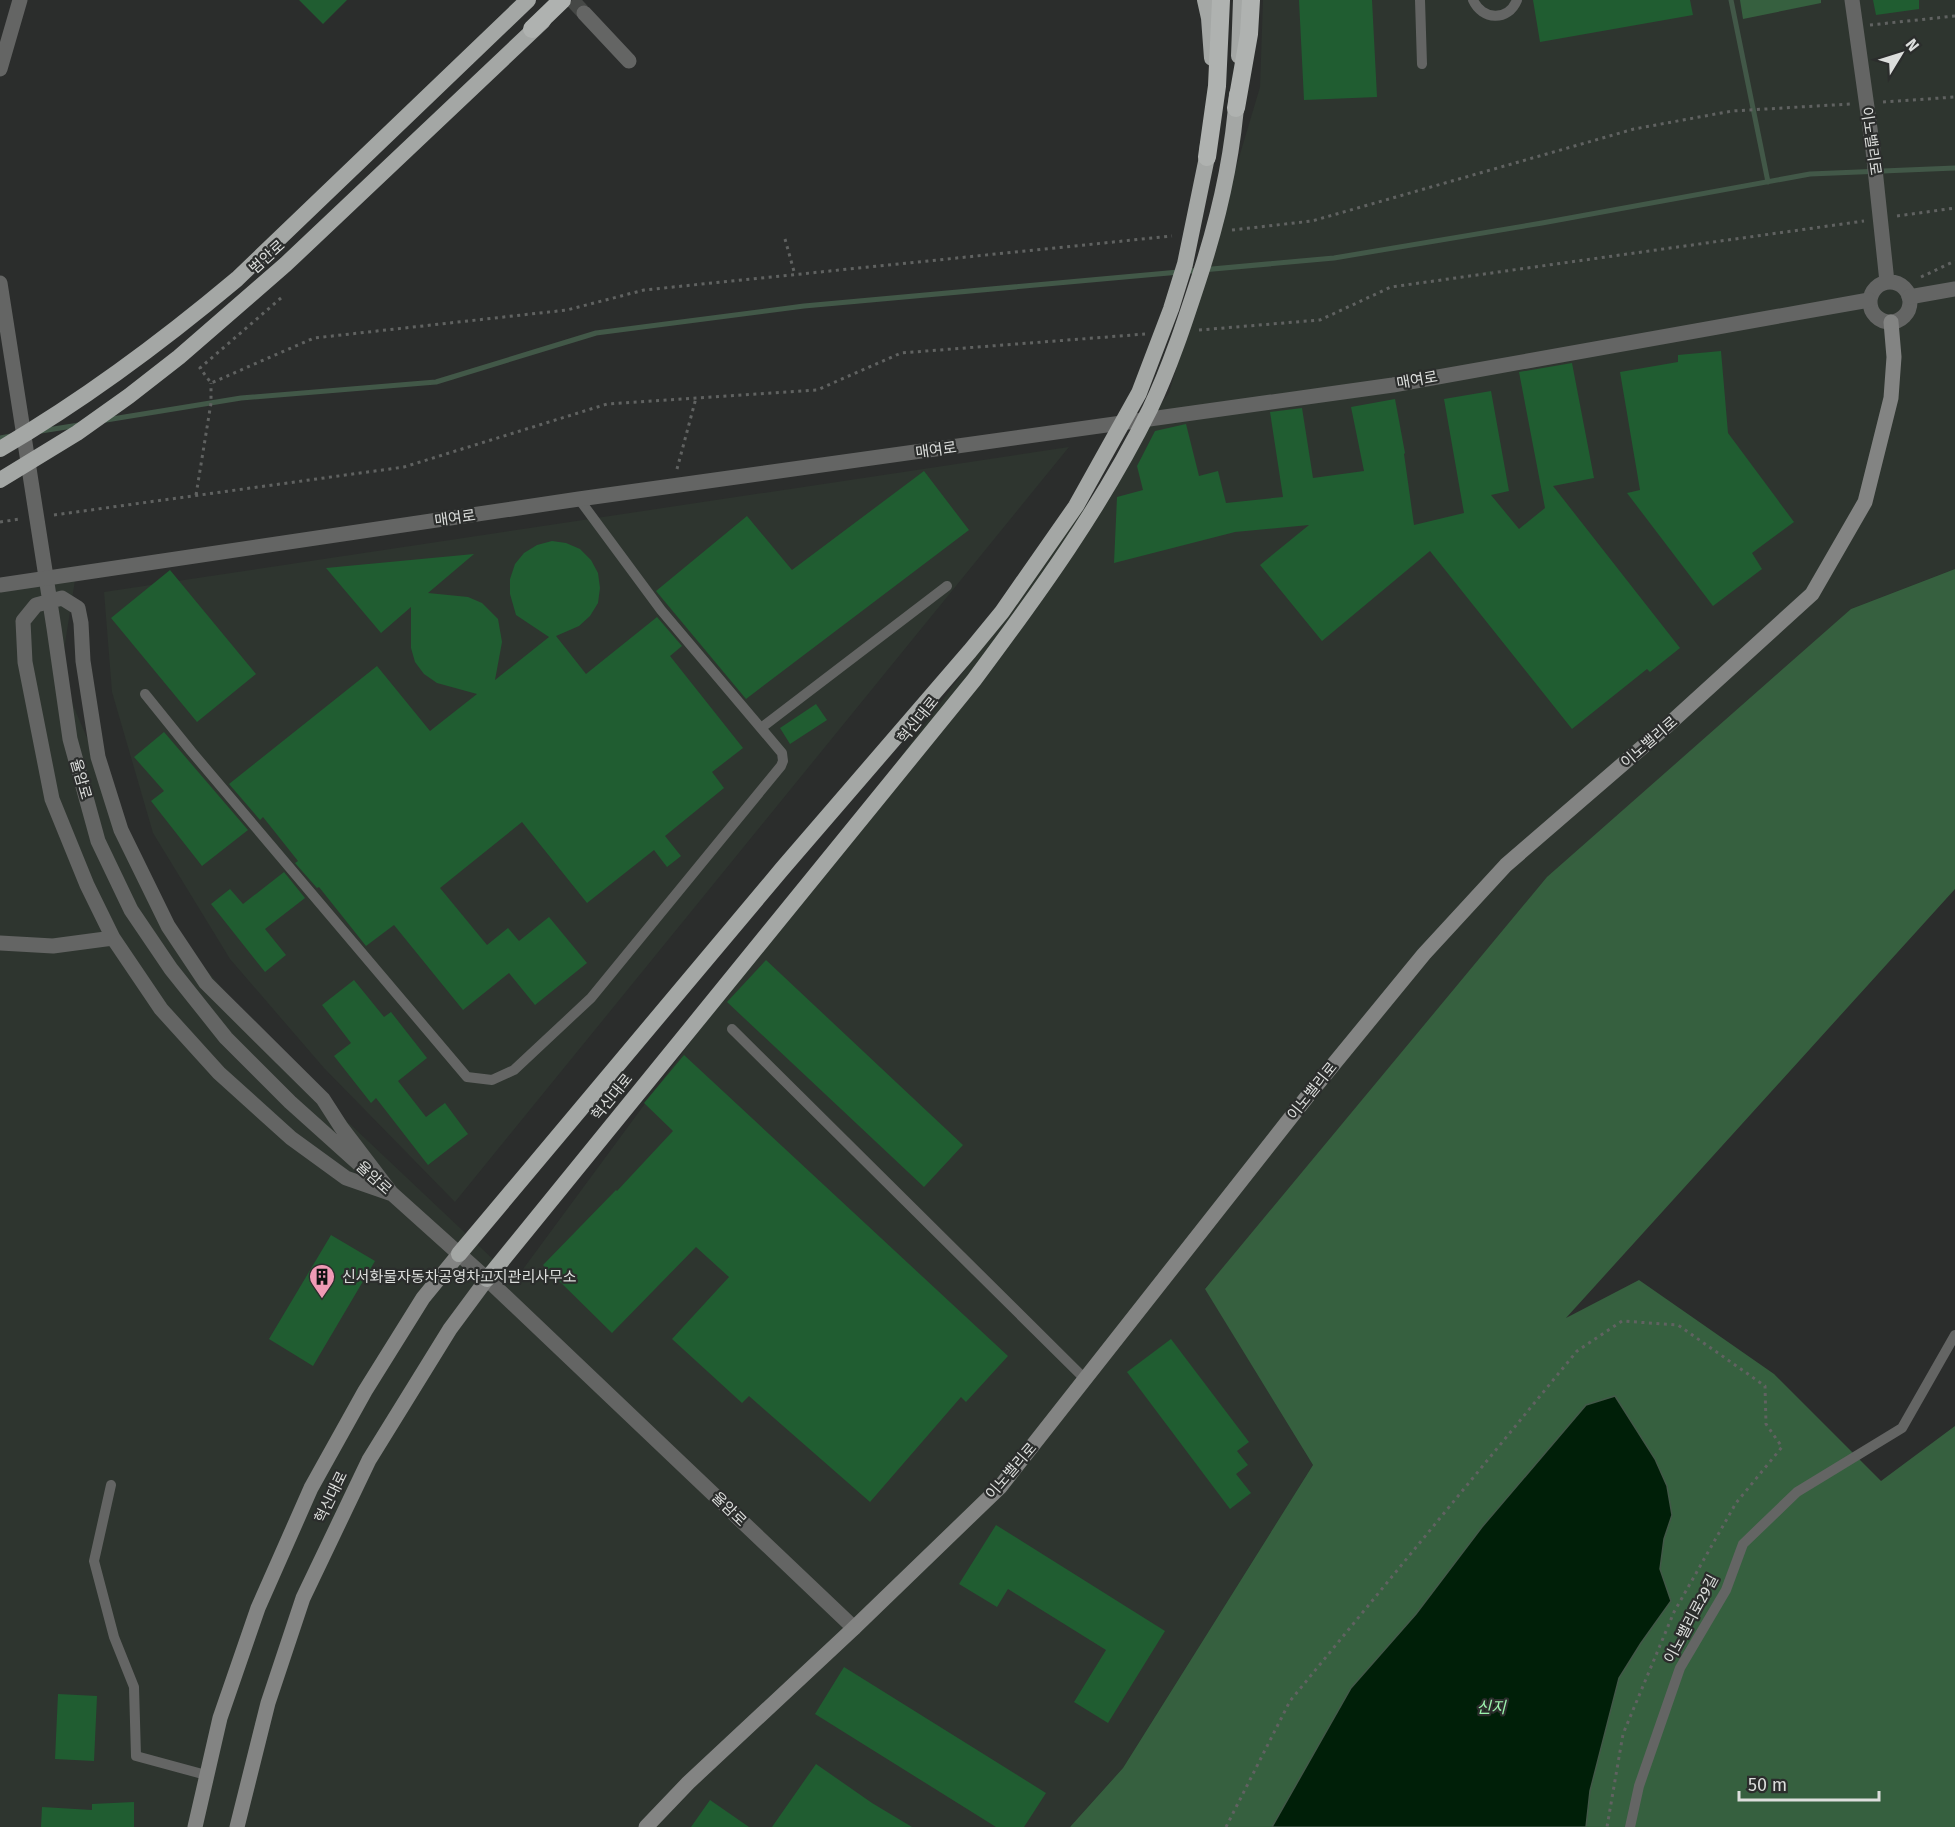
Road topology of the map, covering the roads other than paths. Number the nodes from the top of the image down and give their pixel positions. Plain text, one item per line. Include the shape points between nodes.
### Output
1 (20, 0) edge
2 (528, 0) edge
3 (562, 0) edge
4 (569, 0) edge
5 (1204, 0) edge
6 (1221, 0) edge
7 (1241, 0) edge
8 (1251, 0) edge
9 (1420, 0) edge
10 (1473, 0) edge
11 (1517, 0) edge
12 (1852, 0) edge
13 (584, 13) tunnel mouth
14 (532, 29) junction
15 (629, 61) dead end
16 (1422, 64) dead end
17 (0, 69) edge
18 (1236, 108) junction
19 (1207, 157) junction
20 (0, 286) edge
21 (1900, 288) junction
22 (1955, 289) edge
23 (1869, 300) junction
24 (1891, 322) junction
25 (0, 449) edge
26 (0, 480) edge
27 (579, 499) junction
28 (0, 585) edge
29 (947, 586) dead end
30 (145, 694) dead end
31 (761, 728) junction
32 (113, 938) junction
33 (0, 943) edge
34 (732, 1029) dead end
35 (392, 1194) junction
36 (459, 1254) junction
37 (487, 1279) junction
38 (1955, 1335) edge
39 (1086, 1380) junction
40 (111, 1485) dead end
41 (854, 1628) junction
42 (206, 1775) junction
43 (195, 1827) edge
44 (237, 1827) edge
45 (646, 1827) edge
46 (1630, 1827) edge

1 - 17 street
2 - 25 highway, 범안로 via 237,279 97,388
3 - 14 highway
4 - 14 highway, 범안로
5 - 19 highway via 1212,61
6 - 19 highway via 1217,86
7 - 18 highway, 혁신대로
8 - 18 highway
9 - 16 lane
10 - 11 lane via 1477,8 1497,16 1511,10
12 - 21 street, 이노밸리로 via 1884,239
13 - 15 street
14 - 26 highway, 범안로 via 286,264 178,357 77,433
18 - 37 highway, 혁신대로 via 1232,152 1218,217 1177,344 1128,451 1078,536 974,680
19 - 36 highway via 1185,264 1171,309 1139,393 1076,506 983,636 789,860
20 - 35 street, 율암로 via 70,739 98,842 131,910 171,969 226,1038
21 - 22 street
21 - 23 street via 1877,286
21 - 24 street via 1908,310
23 - 24 street via 1875,316
23 - 27 street, 매여로 via 1393,385
24 - 39 main road, 이노밸리로 via 1891,398 1865,502 1812,594 1506,865 1424,954 1310,1093
27 - 28 street, 매여로
27 - 31 lane via 661,609
29 - 31 lane
30 - 31 lane via 467,1077 492,1080 514,1070 591,998 781,766 782,753
32 - 33 street via 53,946
32 - 35 street via 161,1009 219,1073 291,1138 346,1178
32 - 35 street via 52,799 25,662 23,621 36,605 62,598 78,608 98,757 121,830 168,926 206,984 323,1099
34 - 39 lane
35 - 36 street, 율암로
36 - 37 street, 율암로
36 - 42 main road via 417,1308 311,1488 258,1608 220,1718
37 - 41 street, 율암로
37 - 44 main road, 혁신대로 via 450,1329 369,1460 303,1598 268,1703
38 - 46 lane, 이노밸리로29길 via 1902,1428 1797,1492 1743,1544 1726,1590 1680,1668 1639,1786
39 - 41 main road, 이노밸리로 via 1000,1487
40 - 42 lane via 94,1561 114,1637 134,1687 136,1756
41 - 45 main road, 이노밸리로
42 - 43 main road

